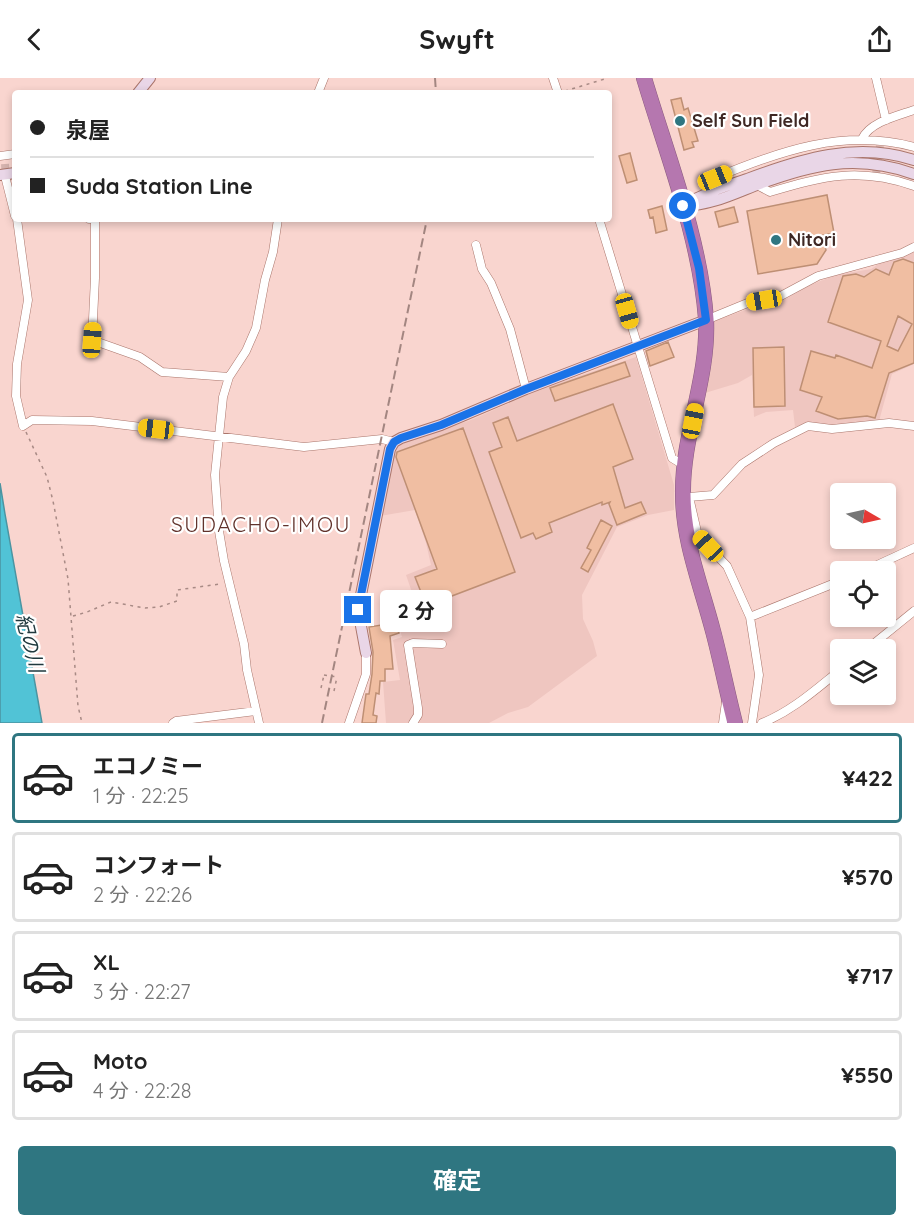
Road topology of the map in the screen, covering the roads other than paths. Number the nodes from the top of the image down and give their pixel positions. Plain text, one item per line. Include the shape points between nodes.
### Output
1 (150, 78) edge
2 (644, 78) edge
3 (876, 78) edge
4 (140, 90) edge
5 (914, 110) edge
6 (886, 120) junction
7 (862, 139) junction
8 (914, 147) edge
9 (2, 156) edge
10 (914, 160) edge
11 (6, 173) edge
12 (914, 174) edge
13 (757, 185) junction
14 (914, 186) edge
15 (716, 190) junction
16 (12, 200) edge
17 (683, 206) junction
18 (17, 222) edge
19 (95, 222) edge
20 (278, 222) edge
21 (600, 222) edge
22 (476, 245) dead end
23 (914, 247) edge
24 (706, 320) junction
25 (637, 348) junction
26 (229, 377) junction
27 (526, 389) junction
28 (914, 426) edge
29 (220, 437) junction
30 (394, 442) junction
31 (685, 466) junction
32 (686, 495) junction
33 (914, 548) edge
34 (886, 561) edge
35 (830, 585) edge
36 (914, 611) edge
37 (750, 617) junction
38 (880, 639) edge
39 (442, 644) dead end
40 (366, 653) joint
41 (830, 678) edge
42 (729, 699) junction
43 (256, 711) junction
44 (173, 723) edge
45 (259, 723) edge
46 (349, 723) edge
47 (412, 723) edge
48 (723, 723) edge
49 (735, 723) edge
50 (752, 723) edge
51 (762, 723) edge

1 - 4 main road
2 - 17 highway
3 - 6 street
5 - 6 street
6 - 7 street via 866,131
7 - 8 street
7 - 15 street via 796,148 744,166 715,178
9 - 11 street
10 - 15 main road via 860,152 830,153
11 - 16 street
12 - 13 main road via 869,163 841,163 803,168
13 - 14 street via 770,192 818,178 876,175
13 - 17 main road via 705,205
15 - 17 main road
17 - 24 highway via 699,268
18 - 29 street via 28,300 17,364 16,396 23,426 32,420 92,421
19 - 26 street via 92,340 140,357 162,372
20 - 26 street via 256,328
21 - 25 street
22 - 27 street via 482,269 510,329
23 - 24 street via 818,276 777,298 750,302
24 - 25 main road
24 - 31 highway via 702,375
25 - 27 main road
25 - 31 street via 672,458
26 - 29 street
27 - 30 main road
28 - 32 street via 808,426 742,464 713,495
29 - 30 street via 304,447 382,439
29 - 43 street via 215,475 219,531
30 - 40 main road via 358,610
31 - 32 highway
32 - 37 street via 698,536 727,566
32 - 42 highway via 687,538
33 - 34 street
35 - 37 street
36 - 38 street
37 - 50 street via 759,675
39 - 47 street via 408,645 418,708
40 - 46 street via 366,674
41 - 51 street via 777,717
42 - 48 street via 724,704
42 - 49 highway
43 - 44 street
43 - 45 street

